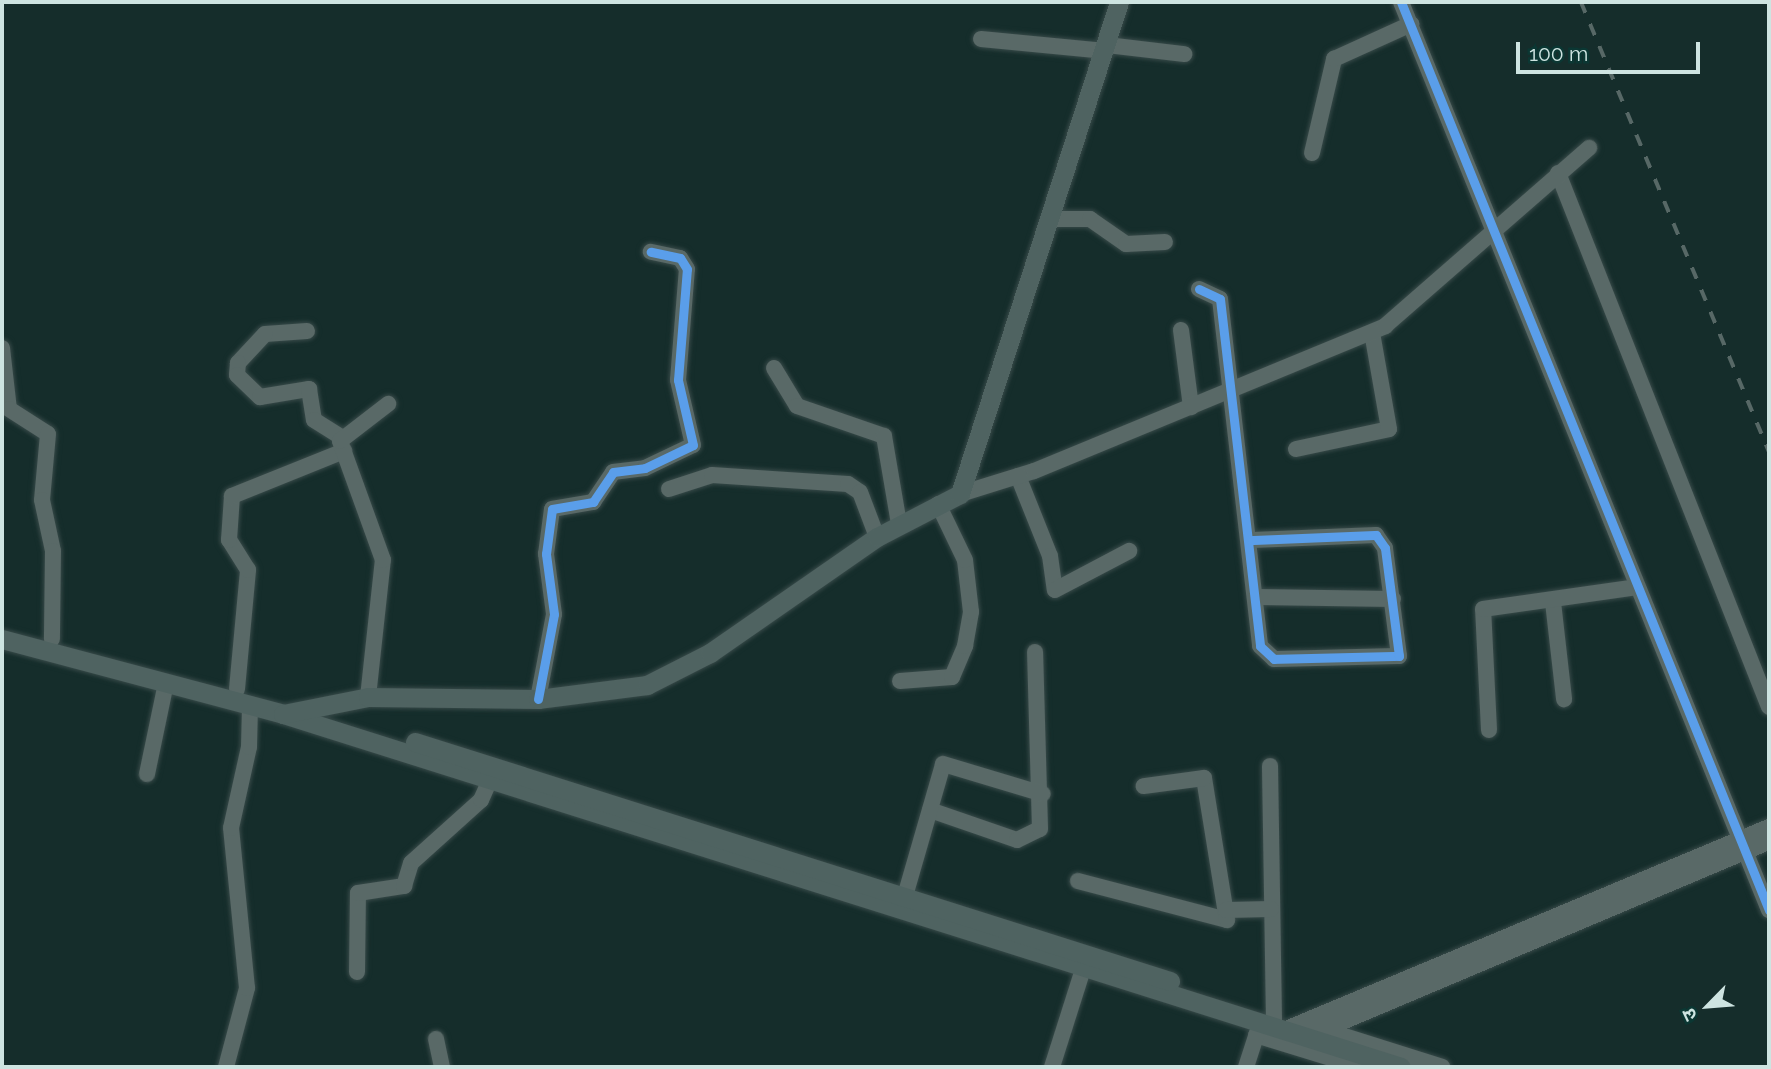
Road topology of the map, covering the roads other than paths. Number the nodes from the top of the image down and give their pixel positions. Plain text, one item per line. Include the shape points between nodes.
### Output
1 (1119, 2) edge
2 (1401, 2) edge
3 (1411, 24) junction
4 (981, 39) dead end
5 (1106, 48) junction
6 (1184, 54) dead end
7 (1589, 148) dead end
8 (1312, 153) dead end
9 (1559, 173) junction
10 (1054, 219) junction
11 (1496, 225) junction
12 (1165, 242) dead end
13 (651, 252) dead end
14 (1199, 289) dead end
15 (1181, 330) dead end
16 (307, 331) dead end
17 (1372, 333) junction
18 (2, 348) edge
19 (774, 368) dead end
20 (1229, 391) junction
21 (388, 404) dead end
22 (1191, 407) junction
23 (342, 444) junction
24 (1296, 449) dead end
25 (1018, 476) junction
26 (669, 489) dead end
27 (960, 494) junction
28 (938, 504) junction
29 (899, 524) junction
30 (877, 537) junction
31 (1252, 540) junction
32 (1129, 551) dead end
33 (1637, 587) junction
34 (1257, 597) junction
35 (1393, 599) junction
36 (1553, 602) junction
37 (2, 625) edge
38 (2, 639) edge
39 (52, 639) junction
40 (1035, 652) dead end
41 (900, 681) dead end
42 (166, 683) junction
43 (237, 690) junction
44 (368, 696) junction
45 (538, 699) junction
46 (1564, 699) dead end
47 (250, 706) junction
48 (1769, 707) edge
49 (293, 711) junction
50 (1489, 730) dead end
51 (1270, 766) dead end
52 (494, 773) junction
53 (147, 774) dead end
54 (1144, 786) dead end
55 (1043, 793) junction
56 (930, 810) junction
57 (1769, 827) edge
58 (1769, 842) edge
59 (1740, 847) junction
60 (1078, 881) dead end
61 (905, 896) junction
62 (1271, 909) junction
63 (1226, 910) junction
64 (1769, 910) edge
65 (1083, 969) junction
66 (358, 972) dead end
67 (1221, 1007) junction
68 (1269, 1027) junction
69 (1317, 1033) junction
70 (436, 1039) dead end
71 (226, 1067) edge
72 (442, 1067) edge
73 (1052, 1067) edge
74 (1246, 1067) edge
75 (1360, 1067) edge
76 (1401, 1067) edge
77 (1442, 1067) edge

1 - 5 main road
2 - 3 street
3 - 8 street via 1334,59
3 - 11 street
4 - 5 street
5 - 6 street
5 - 10 main road
7 - 9 street
9 - 11 street
9 - 48 street
10 - 12 street via 1090,219 1126,244
10 - 27 main road
11 - 17 street via 1413,306
11 - 33 street
13 - 45 street via 680,258 687,269 678,380 693,445 645,468 613,472 593,502 552,509 546,554 554,614
14 - 20 street via 1220,299
15 - 22 street
16 - 23 street via 277,331 257,340 238,363 240,384 267,398 309,389 314,420
17 - 20 street
17 - 24 street via 1389,429
18 - 39 street via 9,409 48,435 42,500 52,551
19 - 29 street via 797,406 884,436
20 - 22 street
20 - 31 street
21 - 23 street
22 - 25 street
23 - 43 street via 232,496 229,540 248,570
23 - 44 street via 383,560
25 - 27 street
25 - 32 street via 1050,556 1055,590
26 - 30 street via 712,475 848,484 860,492
27 - 28 main road
28 - 29 main road
28 - 41 street via 965,560 971,611 965,646 954,676
29 - 30 main road
30 - 45 main road via 666,678 618,692
31 - 34 street
31 - 35 street via 1376,536
33 - 36 street
33 - 59 street
34 - 35 street
34 - 35 street via 1260,646 1274,659 1399,656
36 - 46 street
36 - 50 street via 1525,600 1481,611
37 - 39 main road
38 - 42 main road
39 - 43 main road
40 - 55 street
42 - 47 main road
42 - 53 street
43 - 49 main road
44 - 45 main road
44 - 49 main road
47 - 49 main road
47 - 71 street via 249,747 231,828 247,988
49 - 52 main road
51 - 62 street
52 - 61 main road
52 - 65 main road
52 - 66 street via 474,806 411,863 404,887 358,893
54 - 63 street via 1204,778
55 - 56 street via 943,764
55 - 56 street via 1040,829 1023,841
56 - 61 street
57 - 59 street
58 - 59 street
59 - 64 street
59 - 68 street
59 - 69 street
60 - 63 street via 1227,920
61 - 67 main road via 1185,986
62 - 63 street
62 - 68 street
65 - 67 main road
65 - 73 street
67 - 68 main road
68 - 69 main road
68 - 74 street
68 - 75 street
69 - 76 main road
69 - 77 street
70 - 72 street

